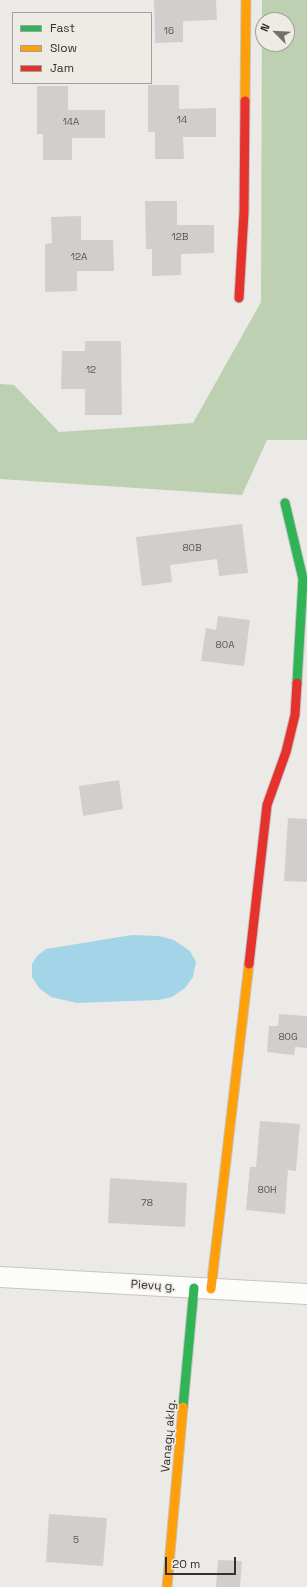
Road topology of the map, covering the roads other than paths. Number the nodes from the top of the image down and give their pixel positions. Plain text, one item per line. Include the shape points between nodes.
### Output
1 (246, 0) edge
2 (239, 298) dead end
3 (285, 503) dead end
4 (0, 1278) edge
5 (202, 1288) junction
6 (307, 1294) edge
7 (167, 1587) edge

1 - 2 street via 244,212
3 - 5 street, Vanagų aklg. via 303,579 295,715 286,752 267,805
4 - 5 street, Pievų g.
5 - 6 street, Pievų g.
5 - 7 street, Vanagų aklg.

